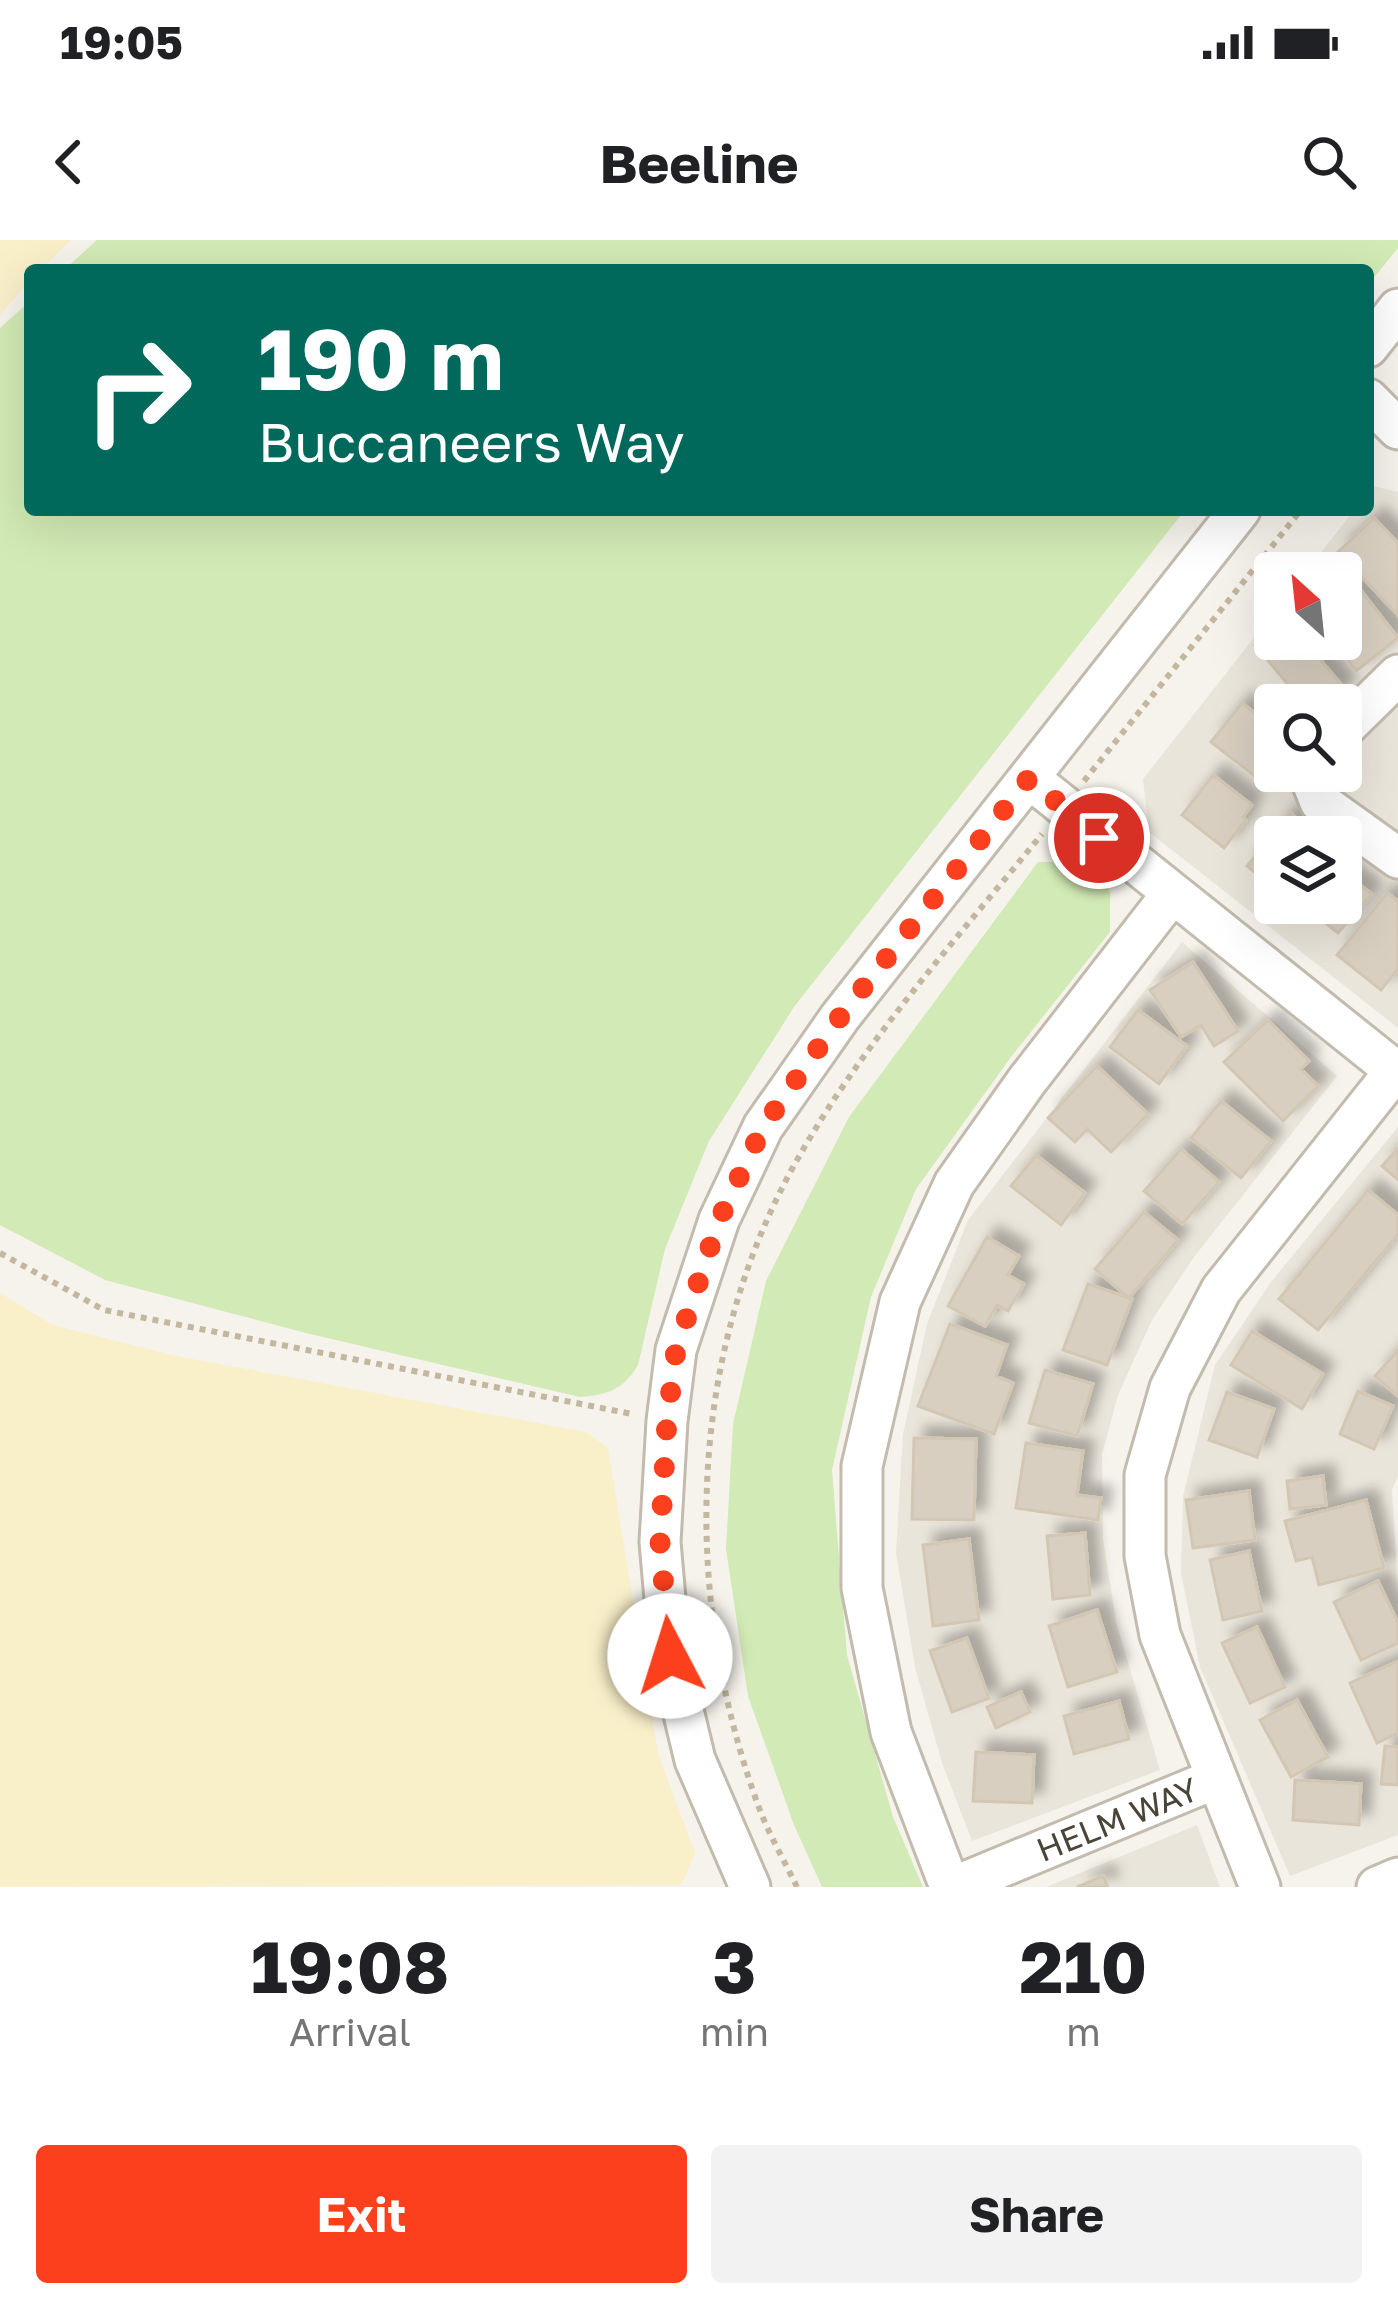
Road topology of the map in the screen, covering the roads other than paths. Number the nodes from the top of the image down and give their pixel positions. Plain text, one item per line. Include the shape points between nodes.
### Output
1 (1398, 309) edge
2 (1374, 339) edge
3 (1374, 405) edge
4 (1398, 429) edge
5 (1235, 516) edge
6 (1398, 675) edge
7 (1362, 710) edge
8 (1029, 778) junction
9 (1316, 792) edge
10 (1398, 857) edge
11 (1171, 895) junction
12 (1397, 1072) edge
13 (1215, 1779) junction
14 (1398, 1878) edge
15 (750, 1887) edge
16 (952, 1887) edge
17 (1260, 1887) edge
18 (1377, 1887) edge

1 - 2 street
3 - 4 street
5 - 8 street
6 - 7 street
8 - 11 street
8 - 15 street via 763,1127 719,1220 676,1350 660,1542 670,1656 695,1760
9 - 10 street
11 - 12 street
11 - 16 street via 954,1184 900,1302 862,1466 862,1588 891,1732
12 - 13 street via 1221,1290 1170,1388 1145,1475 1145,1556 1160,1635
13 - 16 street, HELM WAY
13 - 17 street
14 - 18 street

